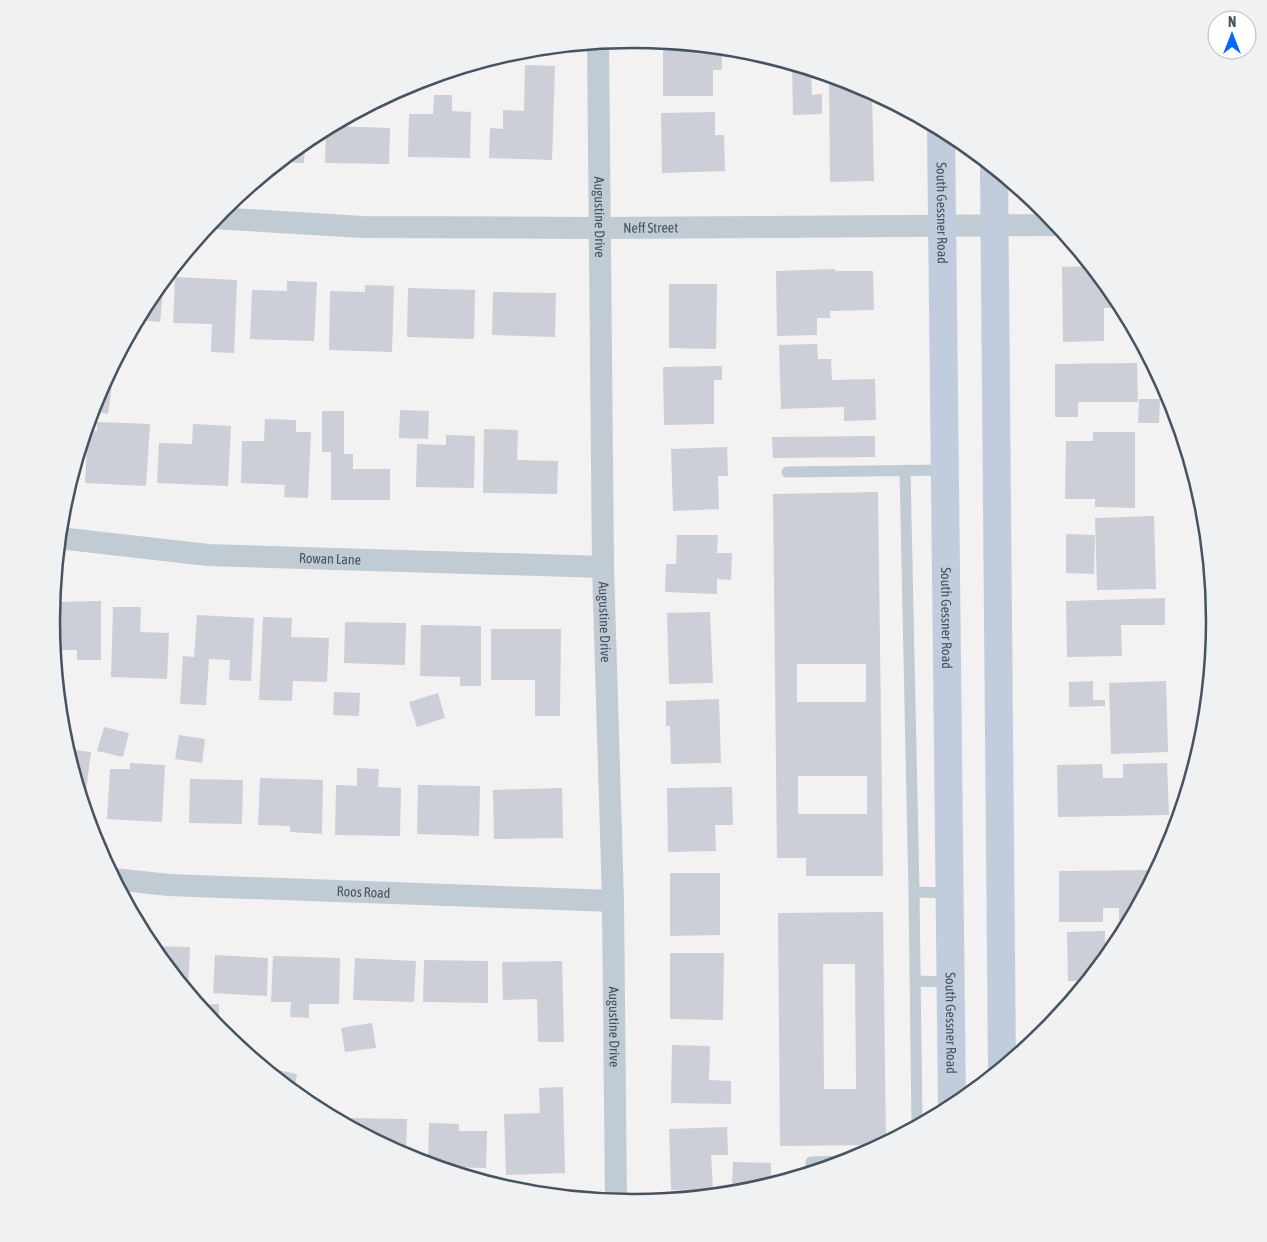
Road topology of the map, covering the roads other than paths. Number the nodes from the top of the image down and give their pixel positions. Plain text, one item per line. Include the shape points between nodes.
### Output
1 (598, 49) edge
2 (941, 137) edge
3 (994, 175) edge
4 (225, 219) edge
5 (1049, 225) edge
6 (942, 226) junction
7 (996, 227) junction
8 (599, 228) junction
9 (905, 470) junction
10 (944, 470) junction
11 (787, 472) dead end
12 (66, 539) edge
13 (603, 567) junction
14 (122, 880) edge
15 (914, 892) junction
16 (950, 893) junction
17 (613, 901) junction
18 (915, 981) junction
19 (950, 982) junction
20 (1002, 1060) edge
21 (952, 1098) edge
22 (917, 1120) edge
23 (824, 1162) edge
24 (810, 1166) edge
25 (616, 1194) edge

1 - 8 street, Augustine Drive
2 - 6 main road, South Gessner Road
3 - 7 main road
4 - 8 street, Neff Street via 362,227
5 - 7 street, Neff Street
6 - 7 street, Neff Street
6 - 8 street, Neff Street
6 - 10 main road, South Gessner Road
7 - 20 main road
8 - 13 street, Augustine Drive
9 - 10 lane
9 - 11 lane
9 - 15 lane
10 - 16 main road, South Gessner Road
12 - 13 street, Rowan Lane via 208,555
13 - 17 street, Augustine Drive
14 - 17 street, Roos Road via 169,885
15 - 16 lane
15 - 18 lane
16 - 19 main road, South Gessner Road
17 - 25 street, Augustine Drive
18 - 19 lane
18 - 22 lane
19 - 21 main road, South Gessner Road
23 - 24 lane via 810,1162

